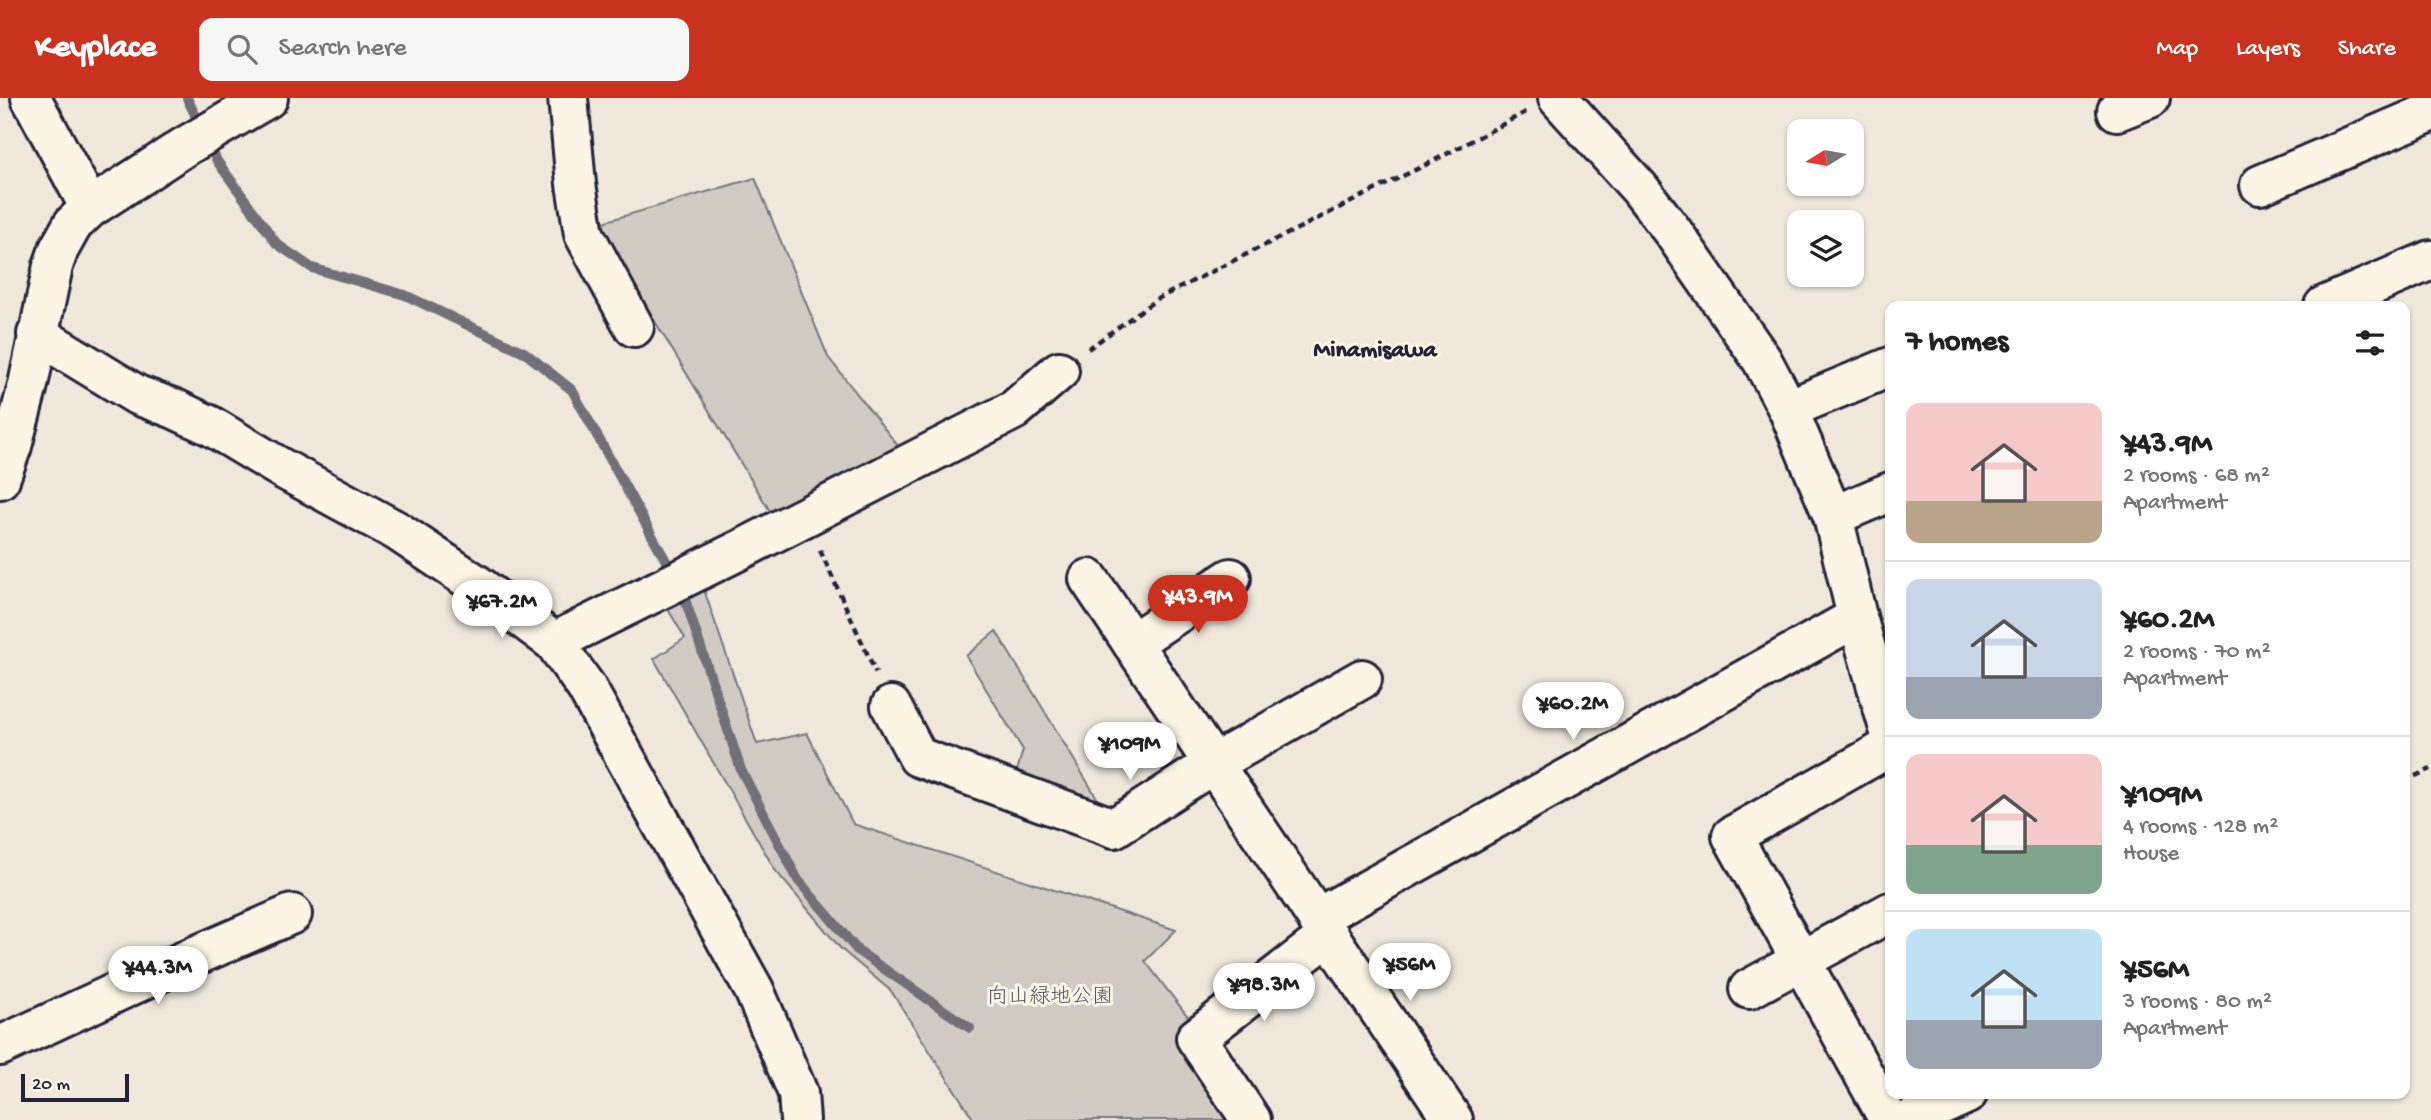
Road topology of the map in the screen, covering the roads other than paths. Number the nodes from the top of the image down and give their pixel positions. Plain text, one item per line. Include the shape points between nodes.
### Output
1 (31, 98) edge
2 (268, 98) edge
3 (568, 98) edge
4 (1544, 104) edge
5 (2431, 112) edge
6 (2260, 185) dead end
7 (90, 208) junction
8 (2431, 260) edge
9 (2336, 301) edge
10 (634, 327) dead end
11 (37, 334) junction
12 (1885, 369) edge
13 (1059, 371) road end
14 (1788, 409) junction
15 (0, 479) edge
16 (1885, 494) edge
17 (1833, 516) junction
18 (1231, 578) dead end
19 (1089, 579) dead end
20 (1857, 617) junction
21 (554, 642) junction
22 (1132, 643) junction
23 (1362, 679) dead end
24 (891, 706) road end
25 (1885, 715) edge
26 (1885, 750) edge
27 (1213, 764) junction
28 (292, 914) dead end
29 (1885, 915) edge
30 (1323, 927) junction
31 (1801, 961) junction
32 (1749, 989) dead end
33 (0, 1046) edge
34 (1956, 1099) edge
35 (1979, 1099) edge
36 (800, 1120) edge
37 (1251, 1120) edge
38 (1453, 1120) edge
39 (1889, 1120) edge
40 (1910, 1120) edge
41 (1984, 1120) edge

1 - 7 street
2 - 7 street
3 - 10 street via 584,234
4 - 14 street via 1640,189 1762,360
5 - 6 street
7 - 11 street via 59,249
8 - 9 street
11 - 15 street via 25,397
11 - 21 street via 137,394 211,426 397,531
12 - 14 street
13 - 21 street via 1014,410
14 - 17 street
16 - 17 street
17 - 20 street
18 - 22 street
19 - 22 street
20 - 25 street
20 - 30 street
21 - 36 street via 586,687 754,990 798,1093
22 - 27 street
23 - 27 street
24 - 27 street via 918,757 1114,828
26 - 31 street via 1732,836
27 - 30 street
28 - 33 street
29 - 31 street
30 - 37 street via 1196,1038
30 - 38 street
31 - 32 street
31 - 39 street
34 - 40 street
35 - 41 street

